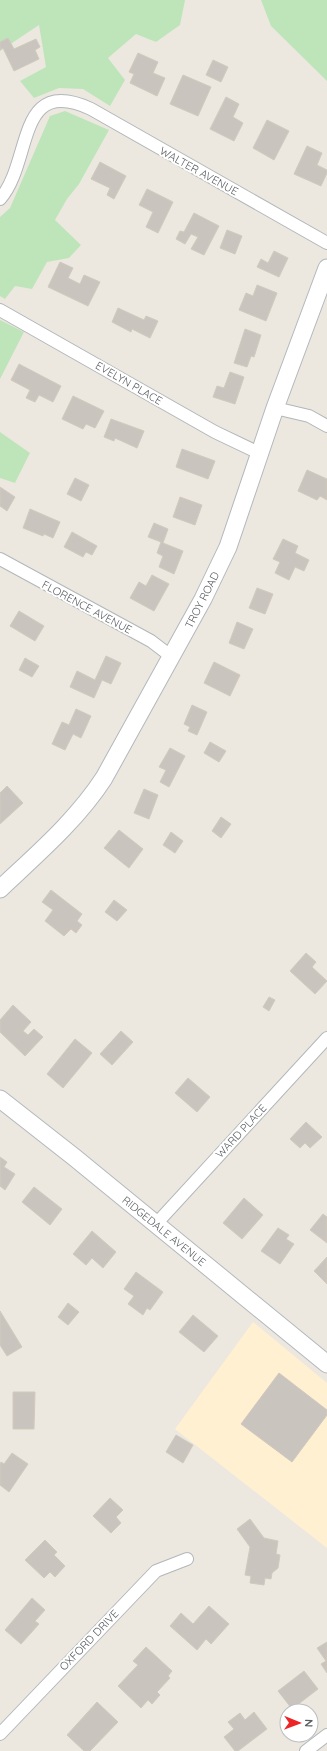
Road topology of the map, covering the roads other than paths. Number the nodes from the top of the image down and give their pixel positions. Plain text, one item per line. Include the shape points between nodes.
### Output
1 (0, 199) edge
2 (327, 243) edge
3 (326, 276) edge
4 (0, 310) edge
5 (275, 408) junction
6 (327, 426) edge
7 (259, 453) junction
8 (0, 559) edge
9 (172, 657) junction
10 (0, 888) edge
11 (327, 1038) edge
12 (0, 1099) edge
13 (156, 1224) junction
14 (327, 1364) edge
15 (187, 1559) dead end
16 (0, 1734) edge
17 (327, 1735) edge
18 (306, 1751) edge

1 - 2 street, WALTER AVENUE via 13,178 34,115 47,104 70,101 91,110
3 - 5 street, TROY ROAD
4 - 7 street, EVELYN PLACE via 215,432
5 - 6 street via 309,416
5 - 7 street, TROY ROAD
7 - 9 street, TROY ROAD via 228,547
8 - 9 street, FLORENCE AVENUE via 151,641
9 - 10 street, TROY ROAD via 89,802
11 - 13 street, WARD PLACE
12 - 13 street, RIDGEDALE AVENUE
13 - 14 street, RIDGEDALE AVENUE
15 - 16 street, OXFORD DRIVE via 156,1571
17 - 18 street

